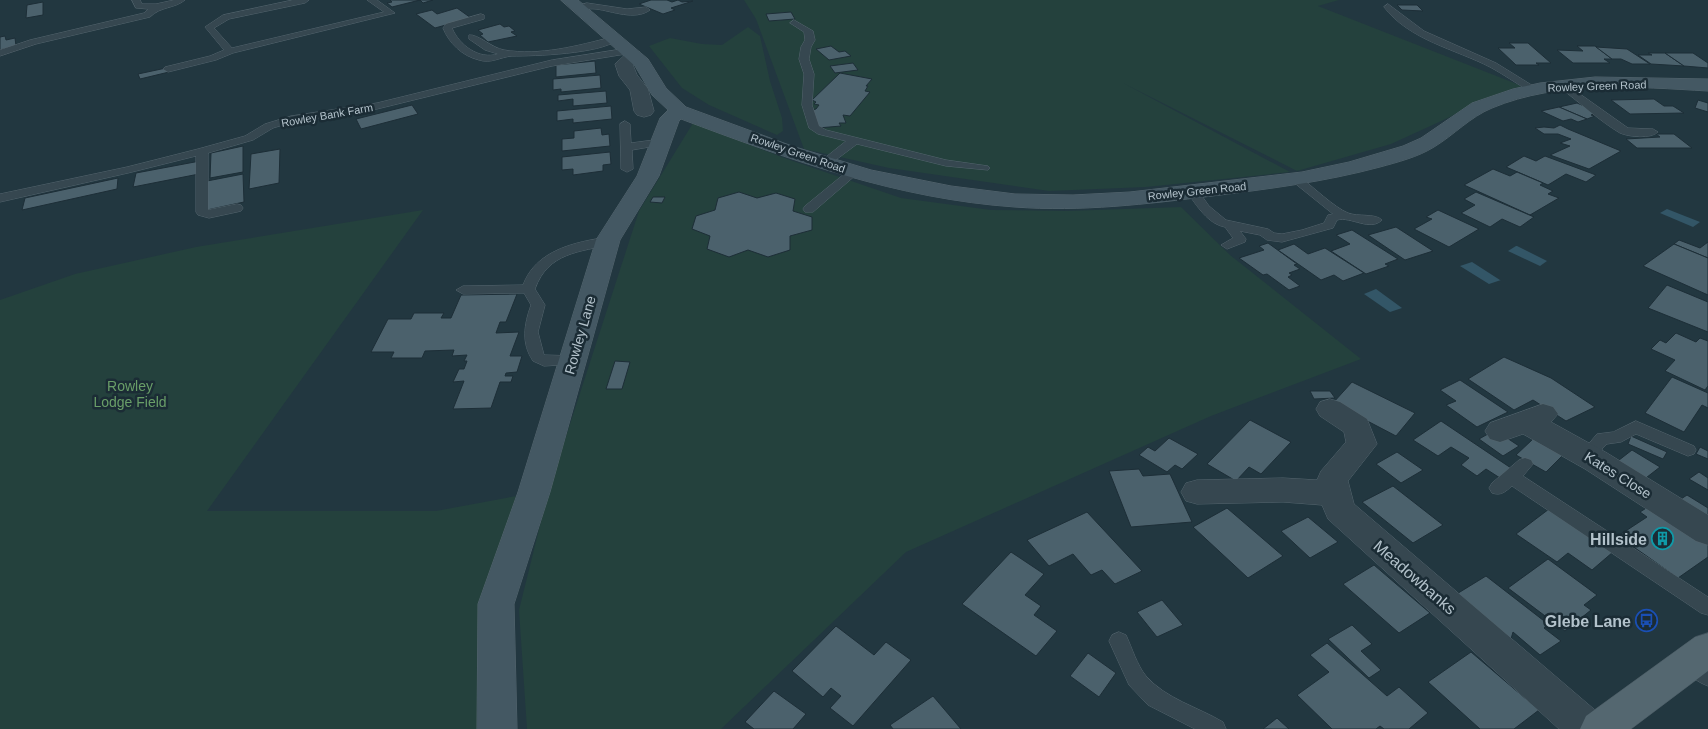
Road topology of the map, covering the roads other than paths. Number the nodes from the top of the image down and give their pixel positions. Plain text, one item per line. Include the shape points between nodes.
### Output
1 (136, 0) edge
2 (181, 0) edge
3 (306, 0) edge
4 (371, 0) edge
5 (573, 4) edge
6 (1388, 7) dead end
7 (154, 8) junction
8 (646, 10) dead end
9 (481, 17) dead end
10 (794, 23) dead end
11 (472, 37) dead end
12 (625, 49) junction
13 (230, 51) junction
14 (0, 53) edge
15 (511, 53) junction
16 (168, 68) dead end
17 (1708, 85) edge
18 (1563, 86) junction
19 (1533, 89) junction
20 (644, 111) dead end
21 (679, 111) junction
22 (625, 124) dead end
23 (1653, 132) dead end
24 (854, 140) junction
25 (661, 142) junction
26 (626, 147) junction
27 (202, 151) junction
28 (825, 163) junction
29 (984, 168) dead end
30 (628, 169) dead end
31 (853, 172) junction
32 (1296, 179) junction
33 (1193, 192) junction
34 (0, 198) edge
35 (237, 208) dead end
36 (809, 209) dead end
37 (1342, 215) junction
38 (1376, 220) dead end
39 (1230, 225) junction
40 (608, 241) junction
41 (1227, 245) dead end
42 (528, 289) junction
43 (463, 290) dead end
44 (573, 360) junction
45 (1330, 409) dead end
46 (1524, 422) dead end
47 (1688, 450) dead end
48 (1596, 461) junction
49 (1525, 464) dead end
50 (1197, 492) dead end
51 (1335, 495) junction
52 (1708, 532) edge
53 (1708, 607) edge
54 (1119, 641) dead end
55 (1702, 663) edge
56 (496, 729) edge
57 (1215, 729) edge
58 (1588, 729) edge
59 (1600, 729) edge

1 - 7 lane via 139,6
2 - 7 lane
3 - 13 lane via 215,22 209,27
4 - 13 lane via 391,13
5 - 8 lane via 597,5 627,13
5 - 12 street
6 - 19 lane via 1421,33 1493,65
7 - 14 lane via 147,15
9 - 15 lane via 447,27 449,36 464,50 486,60
10 - 24 lane via 808,31 810,40 804,59 809,74 807,105 814,128
11 - 15 lane via 489,49
12 - 15 lane
12 - 20 street via 624,64 628,76 639,89
12 - 21 street via 642,63 659,91
12 - 27 lane, Rowley Bank Farm via 552,63 377,106 291,119 248,138
13 - 16 lane
17 - 18 street, Rowley Green Road via 1608,83
18 - 19 street, Rowley Green Road
18 - 23 lane via 1625,131
19 - 32 street, Rowley Green Road via 1482,106 1409,151
21 - 25 street, Rowley Lane via 670,118
21 - 28 street, Rowley Green Road
22 - 26 lane
24 - 28 lane
24 - 29 lane via 946,163
25 - 26 lane
25 - 40 street, Rowley Lane via 648,176
26 - 30 lane
27 - 34 lane, Rowley Bank Farm
27 - 35 lane via 202,212 209,214
28 - 31 street, Rowley Green Road
31 - 33 street, Rowley Green Road via 935,190 1007,200 1106,199
31 - 36 lane
32 - 33 street, Rowley Green Road
32 - 37 lane
33 - 39 lane via 1205,209 1222,223
37 - 38 lane
37 - 39 lane via 1332,218 1328,225 1282,238
39 - 41 lane via 1240,239
40 - 42 lane via 578,246 548,261 530,278
40 - 44 street, Rowley Lane
42 - 43 lane
42 - 44 lane via 538,305 531,324 531,342 538,358 544,361
44 - 56 street, Rowley Lane via 534,492 496,604
45 - 51 street via 1357,426 1362,444 1332,479
46 - 48 street, Kates Close
47 - 48 lane via 1636,427 1615,438 1603,438 1594,447
48 - 52 street, Kates Close
49 - 53 lane via 1505,483
50 - 51 street via 1251,492 1278,488
51 - 58 street, Meadowbanks via 1339,510
54 - 57 lane via 1139,682 1156,699
55 - 59 main road

